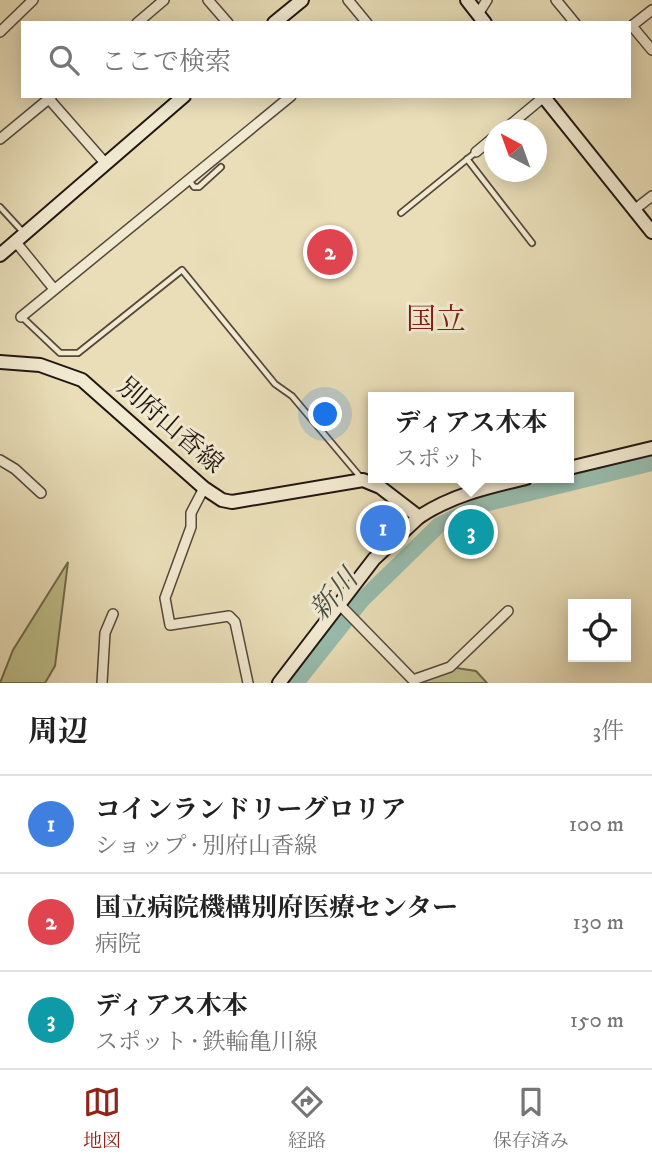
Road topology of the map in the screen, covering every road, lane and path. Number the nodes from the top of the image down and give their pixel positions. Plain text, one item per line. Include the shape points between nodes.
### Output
1 (33, 0) edge
2 (164, 0) edge
3 (208, 0) edge
4 (302, 0) edge
5 (348, 0) edge
6 (467, 0) edge
7 (487, 0) edge
8 (556, 0) edge
9 (152, 4) edge
10 (652, 10) edge
11 (482, 18) edge
12 (139, 21) edge
13 (226, 21) edge
14 (276, 21) edge
15 (364, 21) edge
16 (573, 21) edge
17 (631, 27) edge
18 (0, 32) edge
19 (652, 50) edge
20 (51, 98) edge
21 (182, 98) edge
22 (289, 98) edge
23 (543, 98) edge
24 (545, 98) edge
25 (517, 119) edge
26 (0, 139) edge
27 (484, 146) edge
28 (476, 152) joint
29 (467, 159) junction
30 (106, 164) junction
31 (222, 167) dead end
32 (188, 179) junction
33 (652, 196) edge
34 (0, 207) edge
35 (634, 210) junction
36 (401, 212) dead end
37 (652, 232) edge
38 (20, 238) junction
39 (533, 243) dead end
40 (0, 255) edge
41 (54, 289) junction
42 (21, 317) joint
43 (0, 354) edge
44 (7, 362) edge
45 (652, 448) edge
46 (0, 460) edge
47 (574, 467) edge
48 (363, 480) junction
49 (368, 482) edge
50 (372, 483) edge
51 (507, 483) edge
52 (204, 488) junction
53 (41, 493) dead end
54 (419, 517) junction
55 (339, 604) junction
56 (508, 611) dead end
57 (113, 614) dead end
58 (102, 683) edge
59 (248, 683) edge
60 (279, 683) edge

1 - 18 street
2 - 9 street
3 - 13 street
4 - 14 main road
5 - 15 street
6 - 11 main road
7 - 11 street
8 - 16 street
9 - 12 street
10 - 17 street
17 - 19 street
20 - 26 street
20 - 30 street
21 - 30 main road
22 - 32 street
23 - 25 street
24 - 35 main road
27 - 28 street
28 - 29 lane
29 - 36 lane
29 - 39 lane
30 - 38 main road
31 - 32 lane via 199,187
32 - 41 street
33 - 35 street
34 - 38 lane
35 - 37 main road
38 - 40 main road
38 - 41 street
41 - 42 street
42 - 48 lane via 51,347 78,354 182,270 275,384 292,396
43 - 44 street
44 - 52 main road, 別府山香線 via 40,365 82,380
45 - 47 main road
46 - 53 street
48 - 49 main road
48 - 52 main road, 別府山香線 via 232,502
50 - 54 main road
51 - 54 main road via 439,503
52 - 59 street via 191,513 191,527 165,598 170,625 229,617 235,622
54 - 55 main road via 374,559
55 - 56 street via 413,680 450,667
55 - 60 main road
57 - 58 street via 105,633

